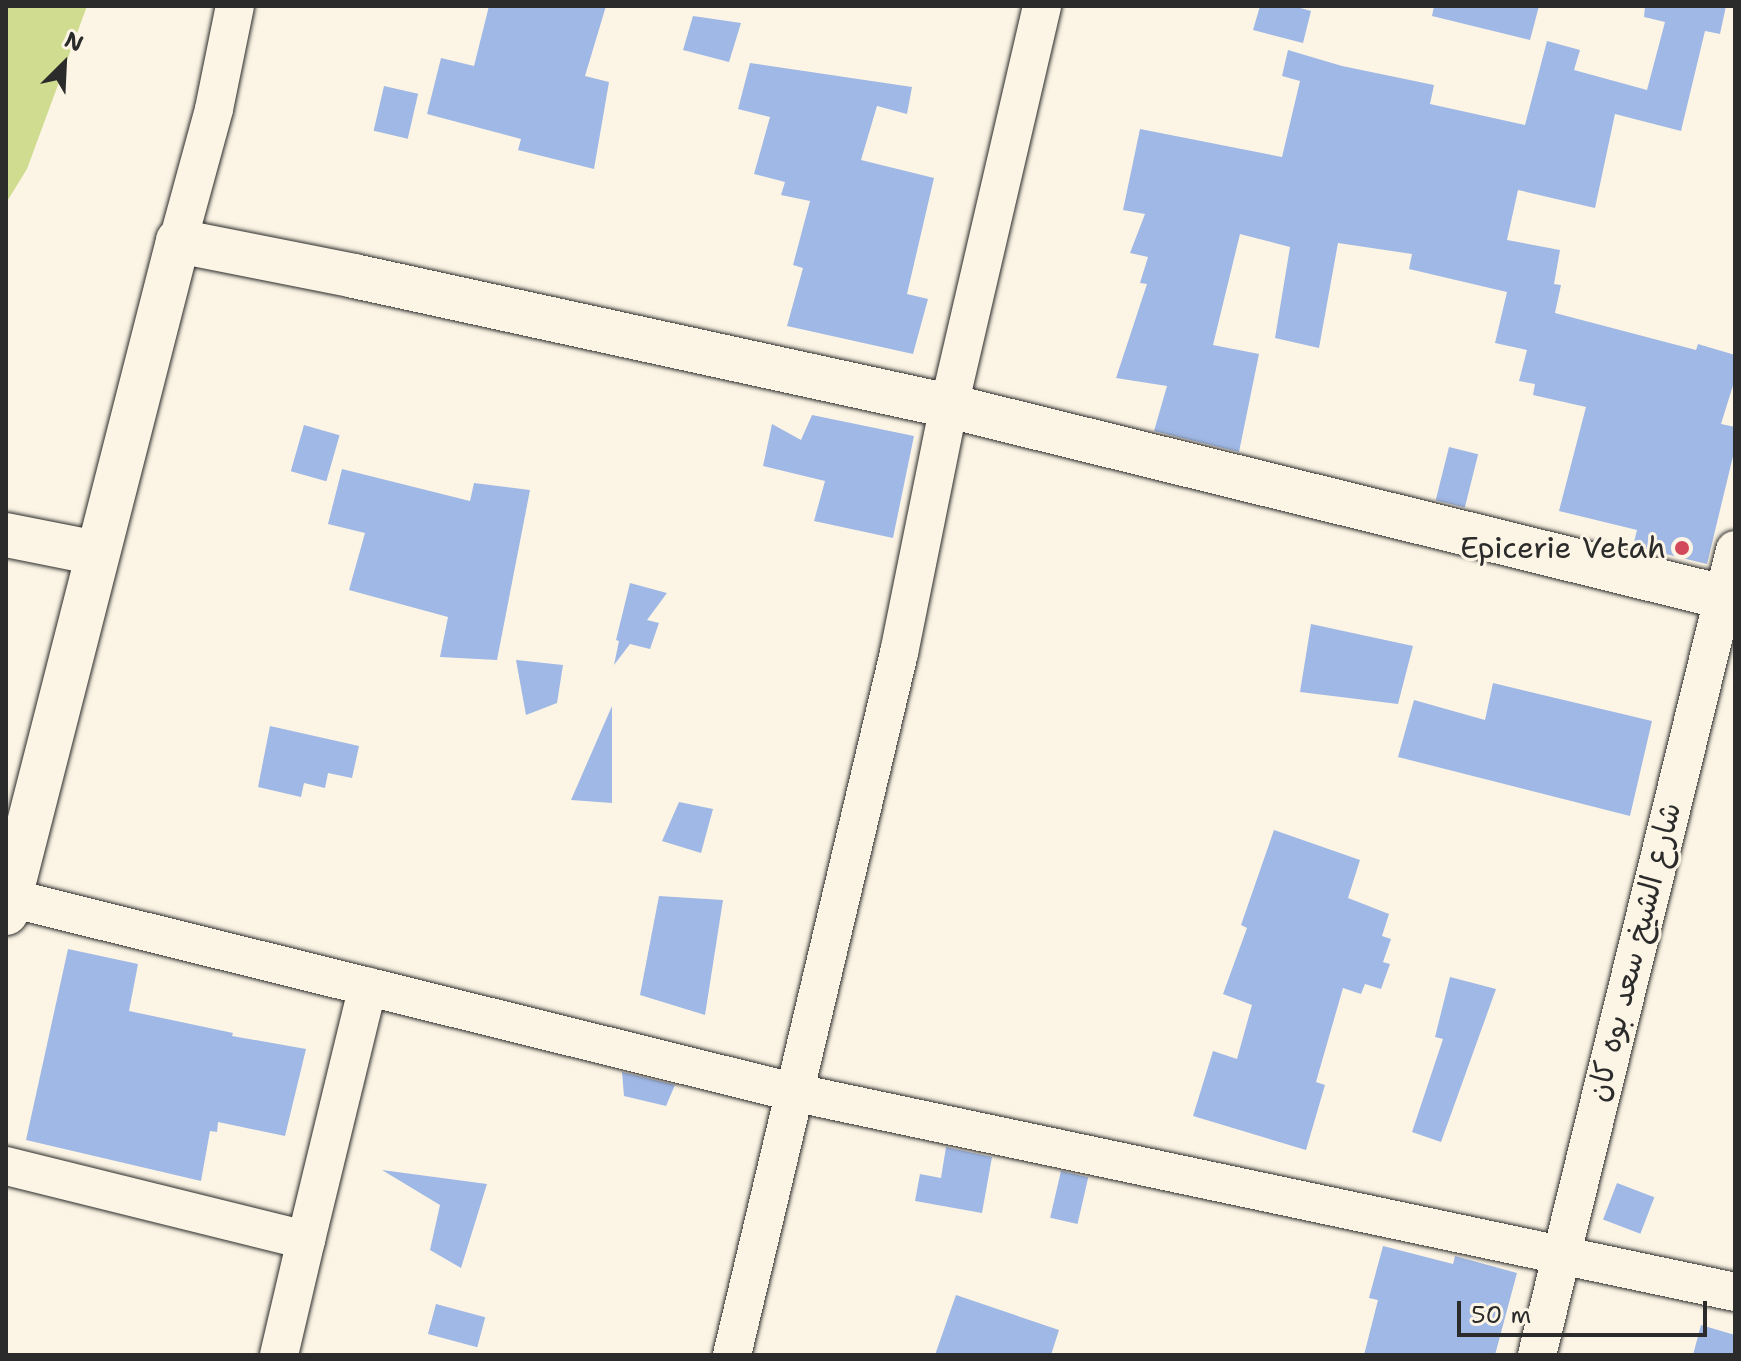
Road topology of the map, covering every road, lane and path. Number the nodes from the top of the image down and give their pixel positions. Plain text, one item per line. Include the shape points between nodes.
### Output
1 (235, 6) edge
2 (1042, 6) edge
3 (178, 241) junction
4 (949, 406) junction
5 (6, 535) edge
6 (1735, 550) edge
7 (97, 553) junction
8 (1729, 599) edge
9 (8, 906) edge
10 (368, 986) junction
11 (797, 1093) junction
12 (6, 1166) edge
13 (306, 1240) junction
14 (1559, 1252) junction
15 (1735, 1292) edge
16 (279, 1355) edge
17 (732, 1355) edge
18 (1537, 1355) edge

1 - 3 street
2 - 4 street
3 - 4 street
3 - 7 street
4 - 8 street
4 - 11 street via 899,653
5 - 7 street
6 - 8 street, شارع الشيخ سعد بوه كان
7 - 9 street
8 - 14 street, شارع الشيخ سعد بوه كان
9 - 10 street
10 - 11 street
10 - 13 street
11 - 14 street
11 - 17 street
12 - 13 street
13 - 16 street
14 - 15 street
14 - 18 street, شارع الشيخ سعد بوه كان

